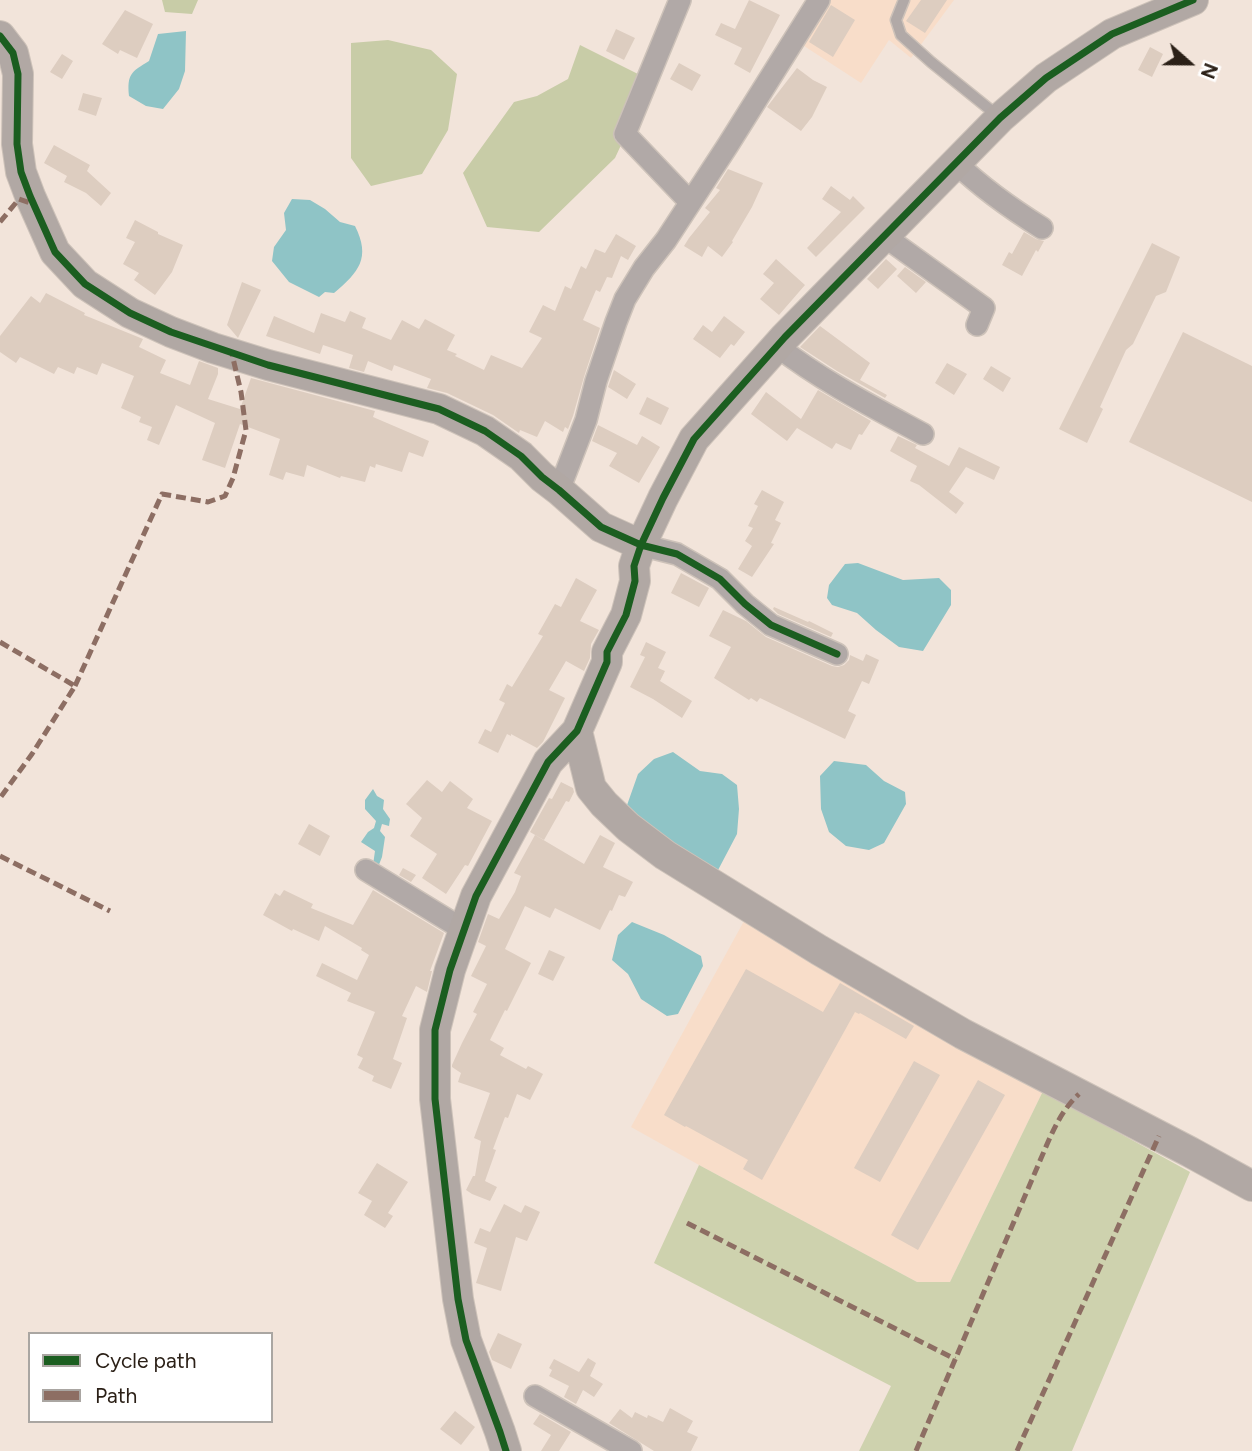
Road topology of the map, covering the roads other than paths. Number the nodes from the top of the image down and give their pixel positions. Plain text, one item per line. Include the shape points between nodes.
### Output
1 (680, 0) edge
2 (819, 0) edge
3 (904, 0) edge
4 (1193, 0) edge
5 (0, 36) edge
6 (1000, 118) junction
7 (956, 163) junction
8 (690, 202) junction
9 (1042, 228) dead end
10 (884, 236) junction
11 (977, 325) dead end
12 (777, 346) junction
13 (923, 434) dead end
14 (559, 489) junction
15 (641, 545) junction
16 (837, 654) dead end
17 (578, 731) junction
18 (548, 762) junction
19 (591, 788) junction
20 (366, 870) dead end
21 (464, 930) junction
22 (1252, 1186) edge
23 (535, 1396) dead end
24 (616, 1447) edge
25 (506, 1451) edge

1 - 8 street via 625,134
2 - 8 street
3 - 6 lane via 896,20 901,35
4 - 6 street via 1112,34 1046,78
5 - 14 street via 13,53 18,74 21,173 55,252 85,284 130,313 213,348 439,409 485,431
6 - 7 street
7 - 9 street via 979,185
7 - 10 street
8 - 14 street via 625,299
10 - 11 street via 984,308
10 - 12 street
12 - 13 street via 805,368
12 - 15 street via 694,439
14 - 15 street via 601,527
15 - 16 street via 677,554 720,579 771,625
15 - 17 street via 626,615
17 - 18 street
17 - 19 street
18 - 19 street
18 - 21 street via 476,896
19 - 22 street via 628,827 665,855 819,950 963,1034
20 - 21 street
21 - 25 street via 435,1030 435,1099 466,1340
23 - 24 street

